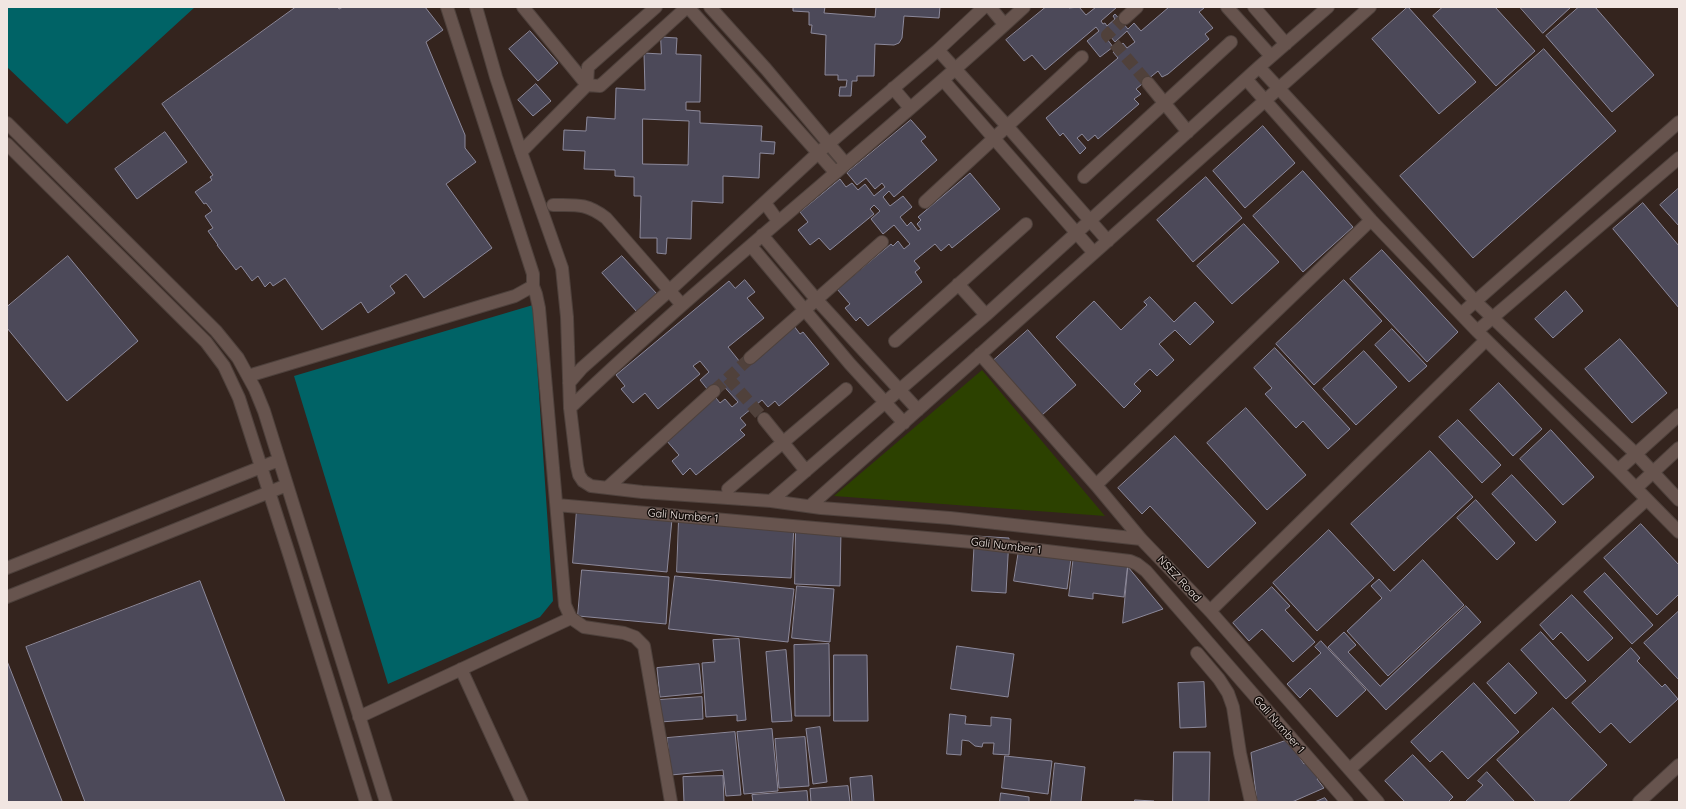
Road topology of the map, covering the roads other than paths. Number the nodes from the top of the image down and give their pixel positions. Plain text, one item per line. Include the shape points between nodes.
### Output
1 (447, 7) edge
2 (476, 7) edge
3 (522, 7) edge
4 (656, 7) edge
5 (688, 7) edge
6 (710, 7) edge
7 (984, 7) edge
8 (990, 7) edge
9 (1137, 7) edge
10 (1227, 7) edge
11 (1254, 7) edge
12 (1328, 7) edge
13 (1370, 7) edge
14 (1021, 8) edge
15 (1125, 18) tunnel mouth
16 (1004, 24) junction
17 (1231, 42) dead end
18 (1286, 44) junction
19 (938, 50) junction
20 (1271, 56) junction
21 (1082, 57) dead end
22 (1259, 67) junction
23 (766, 69) junction
24 (955, 70) junction
25 (1246, 79) junction
26 (752, 80) junction
27 (943, 80) junction
28 (1148, 83) tunnel mouth
29 (587, 85) junction
30 (893, 88) junction
31 (1280, 89) junction
32 (1266, 101) junction
33 (1165, 103) junction
34 (910, 108) junction
35 (1679, 122) edge
36 (7, 123) edge
37 (1007, 126) junction
38 (1188, 132) junction
39 (993, 138) junction
40 (7, 144) edge
41 (829, 144) junction
42 (520, 152) junction
43 (818, 153) junction
44 (1679, 158) edge
45 (845, 163) junction
46 (835, 172) junction
47 (1084, 177) dead end
48 (925, 202) dead end
49 (765, 203) junction
50 (552, 205) dead end
51 (1091, 220) junction
52 (1371, 220) junction
53 (778, 221) junction
54 (1026, 224) dead end
55 (1076, 233) junction
56 (762, 235) junction
57 (1108, 241) junction
58 (882, 242) dead end
59 (751, 246) junction
60 (1094, 253) junction
61 (958, 284) junction
62 (533, 286) junction
63 (670, 290) junction
64 (816, 299) junction
65 (1476, 302) junction
66 (682, 306) junction
67 (804, 310) junction
68 (1461, 314) junction
69 (986, 315) junction
70 (1492, 318) junction
71 (1477, 331) junction
72 (614, 340) junction
73 (1486, 340) junction
74 (895, 341) dead end
75 (980, 354) junction
76 (628, 355) junction
77 (750, 358) tunnel mouth
78 (248, 376) junction
79 (569, 383) junction
80 (846, 389) dead end
81 (714, 391) tunnel mouth
82 (898, 391) junction
83 (886, 404) junction
84 (570, 408) junction
85 (918, 410) junction
86 (1679, 415) edge
87 (764, 419) tunnel mouth
88 (904, 423) junction
89 (784, 443) junction
90 (1679, 448) edge
91 (1636, 454) junction
92 (279, 460) junction
93 (261, 466) junction
94 (806, 470) junction
95 (1618, 470) junction
96 (1652, 472) junction
97 (287, 485) junction
98 (1096, 485) junction
99 (606, 488) junction
100 (1636, 488) junction
101 (728, 489) dead end
102 (269, 491) junction
103 (1646, 500) junction
104 (1679, 500) edge
105 (772, 501) junction
106 (557, 505) junction
107 (810, 506) junction
108 (1679, 532) edge
109 (1141, 539) junction
110 (7, 568) edge
111 (7, 598) edge
112 (1210, 611) junction
113 (571, 618) junction
114 (1197, 654) dead end
115 (461, 669) junction
116 (359, 717) junction
117 (1679, 765) edge
118 (1350, 770) junction
119 (366, 802) edge
120 (386, 802) edge
121 (522, 802) edge
122 (671, 802) edge
123 (1251, 802) edge
124 (1347, 802) edge
125 (1378, 802) edge
126 (1639, 802) edge

1 - 62 street via 533,274
2 - 42 street
3 - 29 street
4 - 29 street via 588,67
5 - 26 street
5 - 29 street via 600,86
6 - 23 street
7 - 19 street
8 - 16 street
9 - 15 street
10 - 20 street
11 - 18 street
12 - 18 street
13 - 31 street
14 - 16 street
16 - 24 street
17 - 33 street
18 - 20 street
19 - 24 street
19 - 30 street
20 - 22 street
21 - 37 street
22 - 25 street
22 - 31 street
23 - 26 street
23 - 41 street
24 - 27 street
24 - 37 street
25 - 32 street
25 - 38 street
26 - 43 street
27 - 34 street
27 - 39 street
28 - 33 street
29 - 42 street
30 - 34 street
30 - 41 street
31 - 32 street
31 - 65 street
32 - 52 street
32 - 57 street
33 - 38 street
33 - 47 street
34 - 45 street
35 - 65 street
36 - 78 street via 216,331 238,358
37 - 39 street
37 - 51 street
38 - 51 street
39 - 48 street
39 - 55 street
40 - 93 street via 206,342 224,366 239,398
41 - 43 street
41 - 45 street
42 - 79 street via 562,268 567,317
43 - 46 street
43 - 49 street
44 - 70 street
45 - 46 street
46 - 53 street
49 - 53 street
49 - 63 street
50 - 63 street via 584,205 595,210 606,218
51 - 55 street
51 - 57 street
52 - 68 street
52 - 98 street
53 - 56 street
54 - 61 street
55 - 60 street
55 - 69 street
56 - 59 street
56 - 64 street
57 - 60 street
58 - 64 street
59 - 66 street
59 - 67 street
60 - 75 street
61 - 69 street
61 - 74 street
62 - 78 street via 515,296
62 - 106 street via 539,308
63 - 66 street
63 - 72 street
64 - 67 street
64 - 82 street
65 - 68 street
65 - 70 street
66 - 76 street
67 - 77 street
67 - 83 street
68 - 71 street
69 - 82 street
70 - 71 street
70 - 91 street
71 - 73 street
72 - 76 street
72 - 79 street
73 - 95 street
73 - 112 street
75 - 85 street
75 - 98 street, NSEZ Road
76 - 84 street
78 - 92 street via 264,410
79 - 84 street
80 - 89 street
81 - 99 street
82 - 83 street
82 - 85 street
83 - 88 street
83 - 94 street
84 - 99 street via 578,475 591,486
85 - 88 street
86 - 91 street
87 - 89 street
88 - 107 street
89 - 94 street
89 - 101 street
90 - 96 street
91 - 95 street
91 - 96 street
92 - 93 street
92 - 97 street
93 - 102 street
93 - 110 street
94 - 105 street
95 - 100 street
96 - 100 street
96 - 104 street
97 - 102 street
97 - 116 street
98 - 109 street, NSEZ Road
99 - 105 street
100 - 103 street
102 - 111 street
102 - 119 street
103 - 108 street
103 - 118 street
105 - 107 street
106 - 113 street via 565,605
106 - 124 street, Gali Number 1 via 972,542 1130,560 1146,571
107 - 109 street
109 - 112 street, NSEZ Road
112 - 118 street, NSEZ Road
113 - 115 street
113 - 122 street via 584,627 635,637 644,646
114 - 123 street via 1228,693
115 - 116 street
115 - 121 street
116 - 120 street
117 - 126 street
118 - 125 street, NSEZ Road

